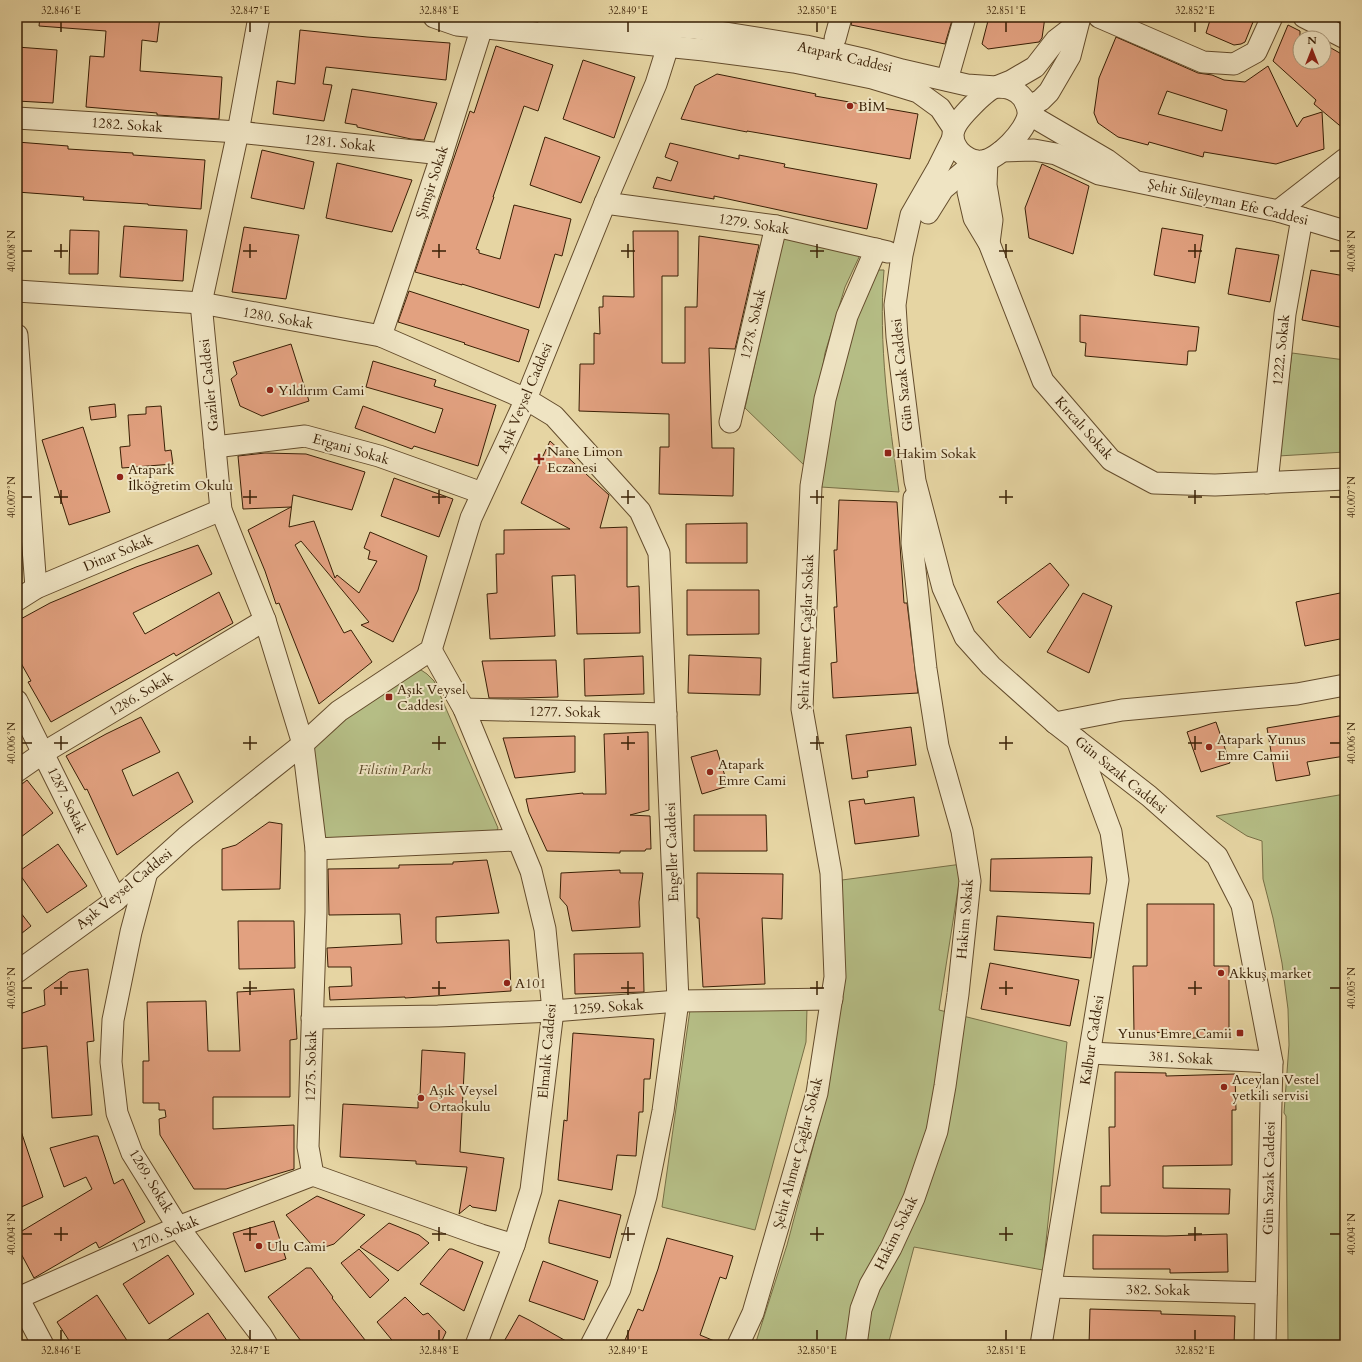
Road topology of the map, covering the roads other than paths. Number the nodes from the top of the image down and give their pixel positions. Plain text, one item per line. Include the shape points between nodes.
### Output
1 (259, 17) edge
2 (434, 17) edge
3 (547, 17) edge
4 (841, 17) edge
5 (965, 17) edge
6 (1099, 17) edge
7 (1272, 17) edge
8 (1304, 17) edge
9 (1079, 20) edge
10 (674, 21) edge
11 (695, 22) edge
12 (482, 27) junction
13 (1345, 38) edge
14 (835, 39) dead end
15 (668, 46) junction
16 (690, 49) junction
17 (948, 80) junction
18 (656, 84) junction
19 (996, 87) junction
20 (1028, 107) junction
21 (17, 118) edge
22 (238, 132) junction
23 (953, 133) junction
24 (442, 154) junction
25 (988, 157) junction
26 (1345, 159) edge
27 (1135, 181) junction
28 (605, 203) junction
29 (1278, 211) junction
30 (1302, 218) junction
31 (776, 226) junction
32 (1345, 231) edge
33 (908, 233) junction
34 (876, 249) junction
35 (902, 255) junction
36 (17, 291) edge
37 (201, 303) junction
38 (17, 335) edge
39 (381, 336) junction
40 (526, 400) junction
41 (730, 422) dead end
42 (20, 434) edge
43 (215, 447) junction
44 (1345, 479) edge
45 (915, 481) junction
46 (1266, 483) junction
47 (482, 493) junction
48 (221, 510) junction
49 (36, 588) junction
50 (17, 600) edge
51 (265, 620) junction
52 (431, 650) junction
53 (1345, 685) edge
54 (17, 701) edge
55 (464, 709) junction
56 (666, 714) junction
57 (1055, 722) junction
58 (1077, 740) junction
59 (304, 744) junction
60 (43, 753) junction
61 (17, 771) edge
62 (518, 840) junction
63 (316, 849) junction
64 (147, 872) junction
65 (116, 900) junction
66 (17, 972) edge
67 (832, 999) junction
68 (678, 1001) junction
69 (553, 1011) junction
70 (312, 1018) junction
71 (1090, 1053) junction
72 (1272, 1062) junction
73 (313, 1175) junction
74 (178, 1227) junction
75 (514, 1245) junction
76 (1051, 1288) junction
77 (1266, 1293) junction
78 (18, 1297) edge
79 (43, 1345) edge
80 (267, 1345) edge
81 (476, 1345) edge
82 (591, 1345) edge
83 (738, 1345) edge
84 (856, 1345) edge
85 (1041, 1345) edge
86 (1266, 1345) edge

1 - 22 street, Gaziler Caddesi
2 - 12 street via 456,25
3 - 10 street, Atapark Caddesi
4 - 14 street
5 - 17 street
6 - 7 street via 1203,62 1234,64 1256,52
8 - 13 street
9 - 19 street via 1056,40 1035,67
9 - 20 street via 1070,56 1048,92 1041,100
10 - 11 street, Atapark Caddesi
10 - 15 street
11 - 16 street
11 - 17 street, Atapark Caddesi
12 - 15 street
12 - 24 street, Şimşir Sokak
15 - 16 street
15 - 18 street, Aşık Veysel Caddesi
16 - 18 street, Aşık Veysel Caddesi
16 - 23 street via 794,62 872,78 918,92 940,108
17 - 19 street, Atapark Caddesi via 968,85
18 - 28 street, Aşık Veysel Caddesi
19 - 20 street, Atapark Caddesi via 1007,87 1020,94
19 - 23 street via 983,95 959,120
20 - 25 street via 1028,117 1022,129
20 - 27 street, Atapark Caddesi via 1037,119 1106,160
21 - 22 street, 1282. Sokak
22 - 24 street, 1281. Sokak
22 - 37 street, Gaziler Caddesi
23 - 25 street via 955,146 962,154 971,160
23 - 33 street, Gün Sazak Caddesi via 938,168 911,215
24 - 39 street, Şimşir Sokak
25 - 27 street, Şehit Süleyman Efe Caddesi via 1034,150 1056,154 1099,174
25 - 33 street via 943,189 922,222
25 - 46 street, Kırcalı Sokak via 986,185 992,220 989,244 1043,381 1111,460 1154,482 1215,485
26 - 29 street
27 - 29 street, Şehit Süleyman Efe Caddesi
28 - 31 street, 1279. Sokak
28 - 40 street, Aşık Veysel Caddesi
29 - 30 street, Şehit Süleyman Efe Caddesi
30 - 32 street, Şehit Süleyman Efe Caddesi
30 - 46 street, 1222. Sokak via 1285,314
31 - 34 street, 1279. Sokak
31 - 41 street, 1278. Sokak
33 - 35 street, Gün Sazak Caddesi
34 - 35 street, 1279. Sokak
34 - 67 street, Şehit Ahmet Çağlar Sokak via 847,316 825,399 810,486 802,709 830,873 835,978
35 - 45 street, Gün Sazak Caddesi via 895,305
36 - 37 street, 1280. Sokak
37 - 39 street, 1280. Sokak
37 - 43 street, Gaziler Caddesi
38 - 42 street
39 - 40 street, 1280. Sokak
40 - 47 street, Aşık Veysel Caddesi
40 - 56 street, Engeller Caddesi via 554,416 640,510 659,553
42 - 49 street
43 - 47 street, Ergani Sokak via 305,436 379,456
43 - 48 street, Gaziler Caddesi
44 - 46 street, Kırcalı Sokak
45 - 57 street, Gün Sazak Caddesi via 943,588 965,637 990,666
45 - 84 street, Hakim Sokak via 912,543 926,669 938,746 962,831 970,881 957,1002 937,1131 914,1198 891,1248 870,1285 861,1309
47 - 52 street, Aşık Veysel Caddesi via 471,518
48 - 49 street, Dinar Sokak
48 - 51 street, Gaziler Caddesi
49 - 50 street, Dinar Sokak
51 - 59 street, Gaziler Caddesi
51 - 60 street, 1286. Sokak
52 - 55 street, Elmalık Caddesi
52 - 59 street, Aşık Veysel Caddesi via 339,711
53 - 57 street via 1297,694 1122,710
54 - 60 street, 1287. Sokak
55 - 56 street, 1277. Sokak
55 - 62 street, Elmalık Caddesi
56 - 68 street, Engeller Caddesi
57 - 58 street, Gün Sazak Caddesi
58 - 71 street, Kalbur Caddesi via 1111,832 1118,880
58 - 72 street, Gün Sazak Caddesi via 1149,796 1217,856 1242,905
59 - 63 street, 1275. Sokak
59 - 64 street, Aşık Veysel Caddesi via 186,837
60 - 61 street, 1286. Sokak
60 - 65 street, 1287. Sokak
62 - 63 street
62 - 69 street, Elmalık Caddesi via 531,871 545,929
63 - 70 street, 1275. Sokak
64 - 65 street, Aşık Veysel Caddesi
64 - 74 street, 1269. Sokak via 131,932 114,1020 111,1062 117,1113 132,1153
65 - 66 street, Aşık Veysel Caddesi
67 - 68 street, 1259. Sokak
67 - 83 street, Şehit Ahmet Çağlar Sokak via 817,1093 754,1313
68 - 69 street, 1259. Sokak
68 - 82 street, Engeller Caddesi via 663,1111 646,1196 620,1289
69 - 70 street, 1259. Sokak
69 - 75 street, Elmalık Caddesi via 531,1190
70 - 73 street, 1275. Sokak via 308,1148
71 - 72 street, 381. Sokak
71 - 76 street, Kalbur Caddesi
72 - 77 street, Gün Sazak Caddesi
73 - 74 street, 1270. Sokak
73 - 75 street
74 - 78 street, 1270. Sokak
74 - 80 street, 1269. Sokak
75 - 81 street, Elmalık Caddesi
76 - 77 street, 382. Sokak
76 - 85 street, Kalbur Caddesi
77 - 86 street, Gün Sazak Caddesi
78 - 79 street

